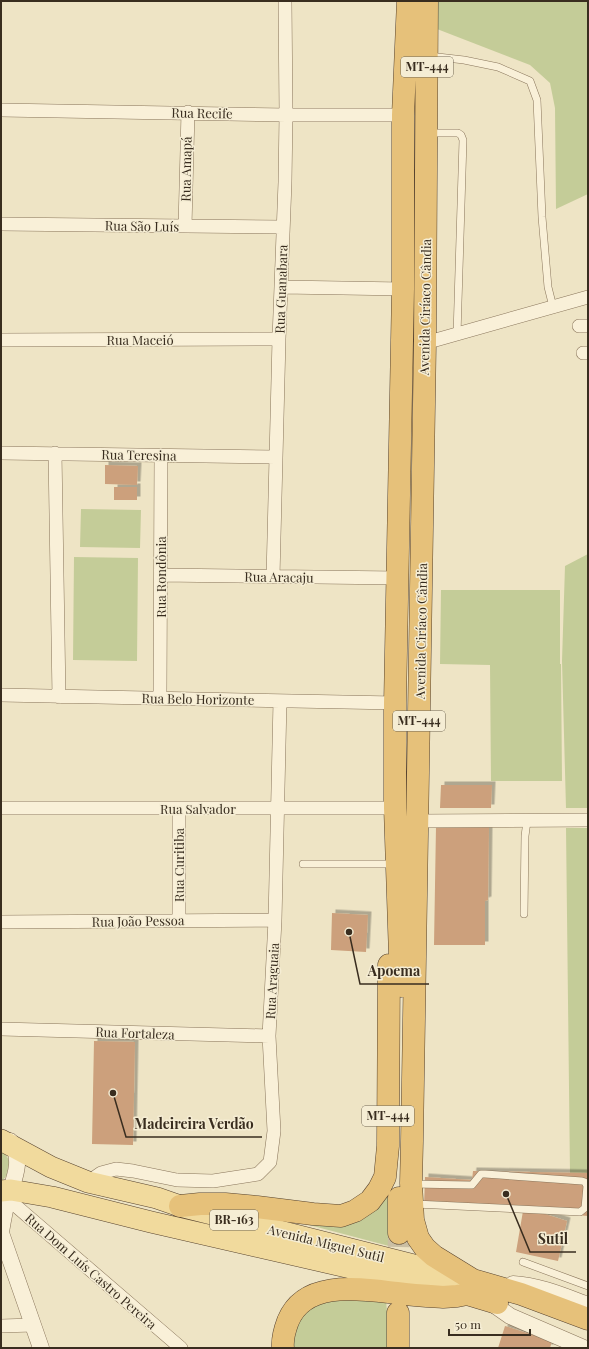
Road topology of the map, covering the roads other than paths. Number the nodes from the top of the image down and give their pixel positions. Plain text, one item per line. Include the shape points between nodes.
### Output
1 (285, 1) edge
2 (408, 1) edge
3 (427, 1) edge
4 (427, 56) junction
5 (1, 110) edge
6 (188, 112) junction
7 (286, 115) junction
8 (403, 115) junction
9 (427, 133) junction
10 (1, 224) edge
11 (185, 226) junction
12 (283, 227) junction
13 (282, 287) junction
14 (403, 289) junction
15 (588, 297) edge
16 (553, 307) junction
17 (457, 335) junction
18 (279, 339) junction
19 (1, 340) edge
20 (425, 343) junction
21 (1, 453) edge
22 (56, 453) junction
23 (161, 455) junction
24 (276, 457) junction
25 (161, 575) junction
26 (273, 577) junction
27 (398, 578) junction
28 (1, 696) edge
29 (59, 696) junction
30 (160, 698) junction
31 (280, 700) junction
32 (395, 702) junction
33 (1, 808) edge
34 (277, 808) junction
35 (395, 808) junction
36 (178, 809) junction
37 (588, 820) edge
38 (418, 821) junction
39 (527, 821) junction
40 (396, 832) junction
41 (303, 864) dead end
42 (393, 864) junction
43 (524, 914) dead end
44 (275, 920) junction
45 (179, 921) junction
46 (1, 922) edge
47 (1, 1029) edge
48 (269, 1036) junction
49 (5, 1139) edge
50 (177, 1180) junction
51 (88, 1182) junction
52 (5, 1193) edge
53 (411, 1194) junction
54 (157, 1198) junction
55 (180, 1206) junction
56 (1, 1232) edge
57 (399, 1233) tunnel mouth
58 (523, 1262) dead end
59 (588, 1286) edge
60 (479, 1290) junction
61 (588, 1305) edge
62 (398, 1313) dead end
63 (588, 1319) edge
64 (33, 1325) junction
65 (1, 1326) edge
66 (588, 1334) edge
67 (41, 1348) edge
68 (181, 1348) edge
69 (283, 1348) edge
70 (398, 1348) edge
71 (584, 1348) edge

1 - 7 street, Rua Guanabara
2 - 8 highway, Avenida Ciríaco Cândia / MT-444
3 - 4 highway, Avenida Ciríaco Cândia / MT-444
4 - 9 highway, Avenida Ciríaco Cândia / MT-444
4 - 16 lane via 498,67 530,81 537,100 542,218 548,287
5 - 6 street, Rua Recife
6 - 7 street, Rua Recife
6 - 11 street, Rua Amapá
7 - 8 street, Rua Recife
7 - 12 street, Rua Guanabara
8 - 14 highway, Avenida Ciríaco Cândia / MT-444
9 - 17 lane via 458,133 463,140
9 - 20 highway, Avenida Ciríaco Cândia / MT-444
10 - 11 street, Rua São Luís
11 - 12 street, Rua São Luís
12 - 13 street, Rua Guanabara
13 - 14 street
13 - 18 street, Rua Guanabara
14 - 27 highway, Avenida Ciríaco Cândia / MT-444
15 - 16 street
16 - 17 street
17 - 20 street
18 - 19 street, Rua Maceió
18 - 24 street, Rua Guanabara
20 - 38 highway, Avenida Ciríaco Cândia / MT-444
21 - 22 street, Rua Teresina
22 - 23 street, Rua Teresina
22 - 29 street
23 - 24 street, Rua Teresina
23 - 25 street, Rua Rondônia
24 - 26 street, Rua Guanabara
25 - 26 street, Rua Aracaju
25 - 30 street, Rua Rondônia
26 - 27 street, Rua Aracaju
27 - 32 highway, Avenida Ciríaco Cândia / MT-444
28 - 29 street, Rua Belo Horizonte
29 - 30 street, Rua Belo Horizonte
30 - 31 street, Rua Belo Horizonte
31 - 32 street, Rua Belo Horizonte
31 - 34 street, Rua Araguaia
32 - 35 highway, Avenida Ciríaco Cândia / MT-444
33 - 36 street, Rua Salvador
34 - 35 street, Rua Salvador
34 - 36 street, Rua Salvador
34 - 44 street, Rua Araguaia
35 - 40 highway, Avenida Ciríaco Cândia / MT-444
36 - 45 street, Rua Curitiba
37 - 39 street
38 - 39 street
38 - 53 highway, Avenida Ciríaco Cândia / MT-444
39 - 43 lane
40 - 42 highway, MT-444
40 - 57 highway via 403,1040
41 - 42 lane
42 - 55 highway, MT-444 via 389,908 388,1146 384,1177 379,1189 364,1206 341,1216 225,1204
44 - 45 street, Rua João Pessoa
44 - 48 street, Rua Araguaia
45 - 46 street, Rua João Pessoa
47 - 48 street, Rua Fortaleza
48 - 50 street, Rua Araguaia via 274,1131 270,1162 258,1174 213,1181
49 - 51 main road, Avenida Miguel Sutil / BR-163 via 51,1167
49 - 52 street via 17,1159 17,1168 15,1178
50 - 51 street, Rua Araguaia via 116,1169 101,1173
50 - 54 street
51 - 54 main road, Avenida Miguel Sutil / BR-163
52 - 56 street
52 - 60 main road, Avenida Miguel Sutil / BR-163 via 52,1197 151,1222
52 - 68 street, Rua Dom Luís Castro Pereira
53 - 53 lane via 580,1212 585,1208 587,1186 582,1181 481,1174 472,1185
53 - 60 highway, Avenida Ciríaco Cândia / MT-444 via 412,1220 418,1238 425,1248
54 - 55 main road, Avenida Miguel Sutil / BR-163
55 - 60 main road, Avenida Miguel Sutil / BR-163
56 - 64 street
58 - 59 lane
60 - 61 street, Avenida Miguel Sutil via 504,1284 521,1284
60 - 63 highway, BR-163 via 521,1294
60 - 66 highway, BR-163
60 - 69 highway via 443,1297 328,1290 301,1303 291,1314 282,1343
60 - 71 street, Avenida Miguel Sutil via 510,1316
62 - 70 highway
64 - 65 street
64 - 67 street

